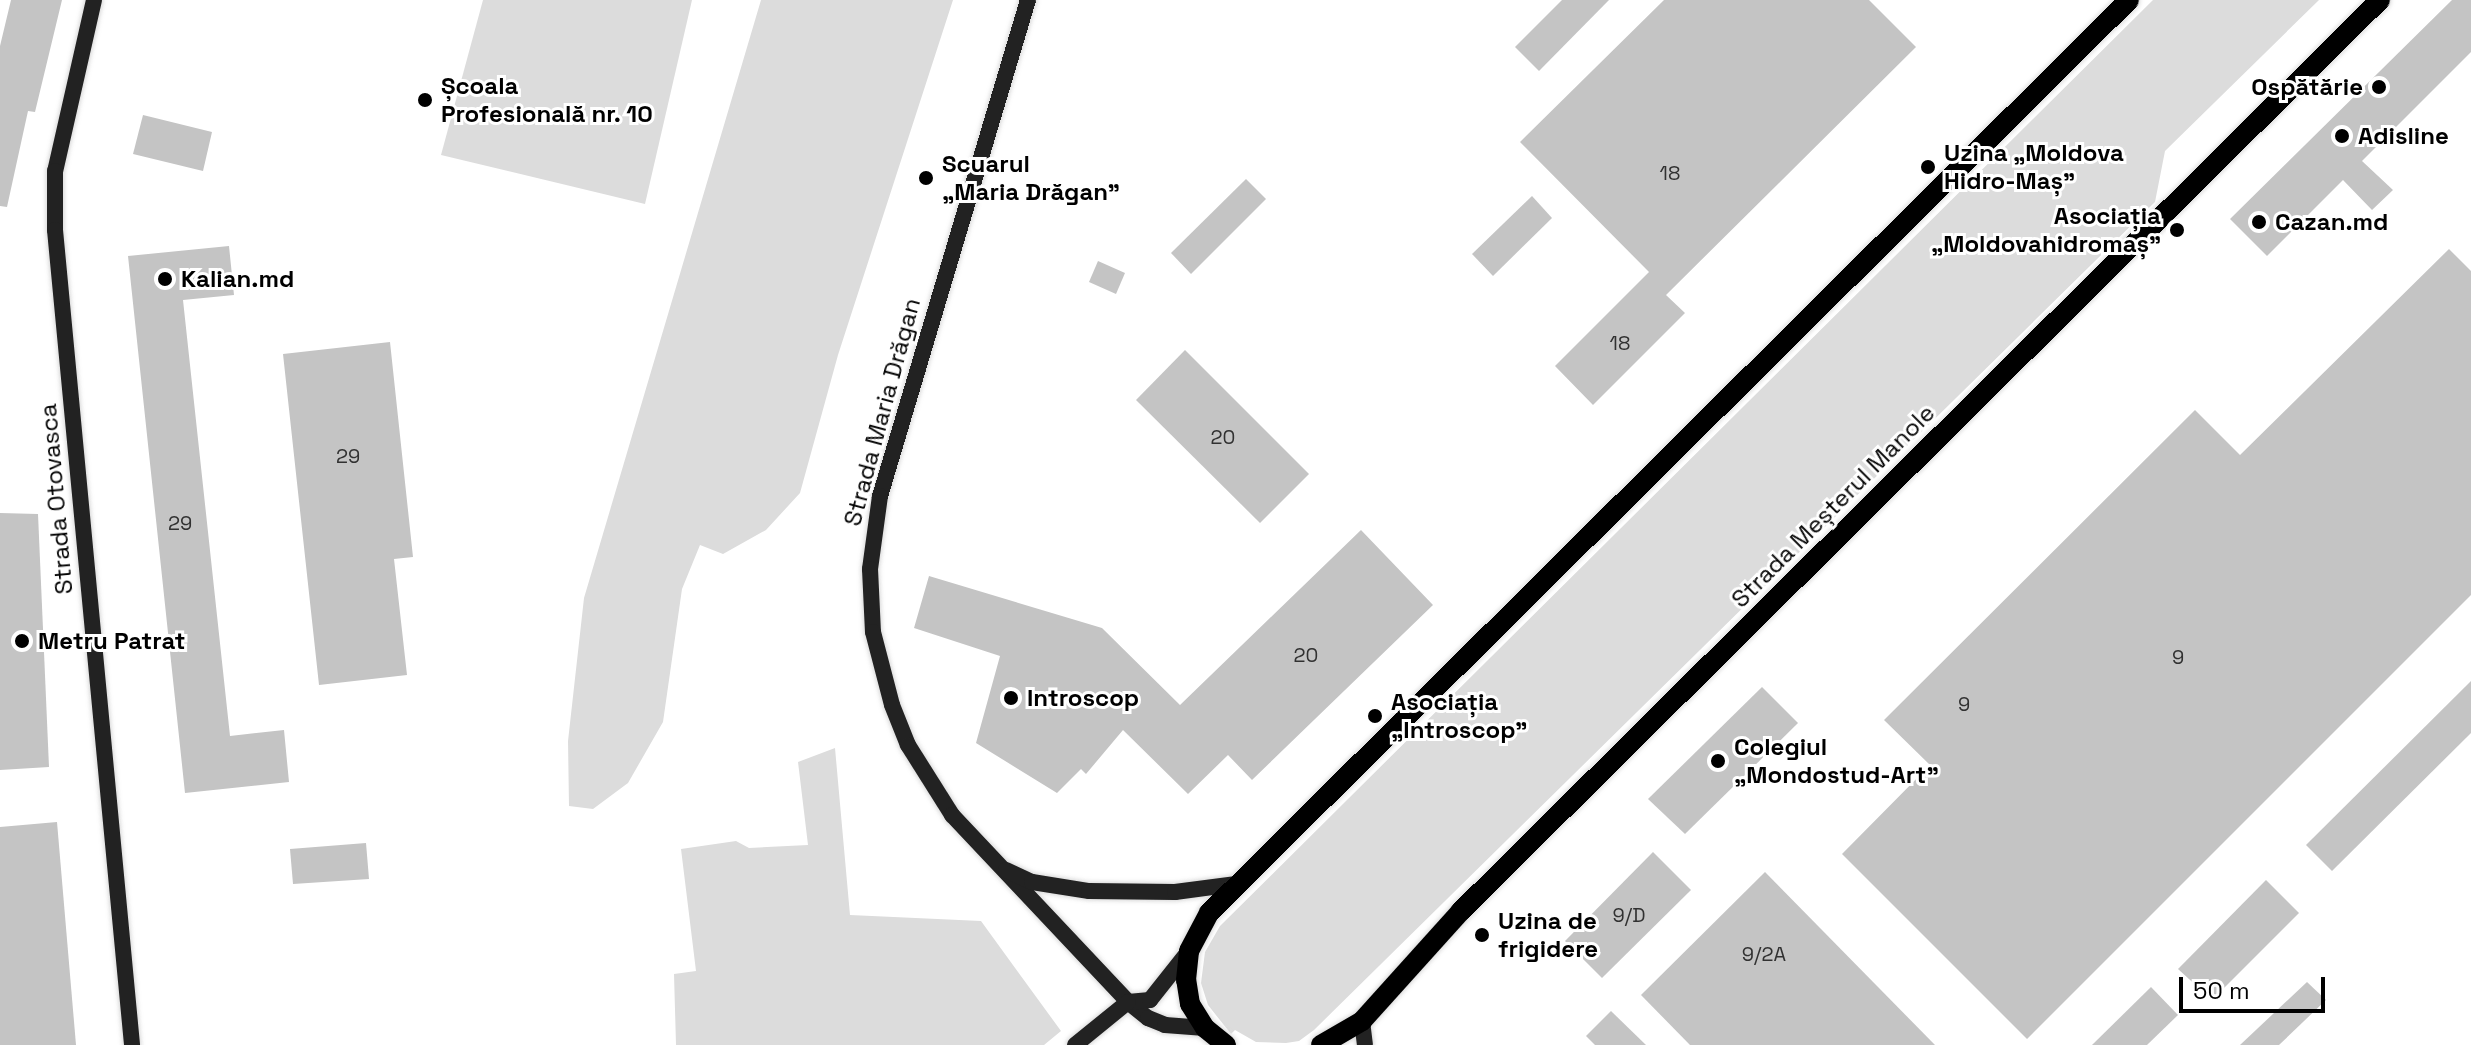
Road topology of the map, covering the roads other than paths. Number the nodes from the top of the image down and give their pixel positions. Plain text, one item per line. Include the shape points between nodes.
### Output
1 (94, 0) edge
2 (1028, 0) edge
3 (2129, 0) edge
4 (2380, 0) edge
5 (997, 866) junction
6 (1236, 884) junction
7 (1189, 951) junction
8 (1128, 1002) junction
9 (1362, 1021) junction
10 (1216, 1039) edge
11 (132, 1045) edge
12 (1075, 1045) edge
13 (1321, 1045) edge
14 (1365, 1045) edge

1 - 11 main road, Strada Otovasca via 55,171 55,230
2 - 5 main road, Strada Maria Drăgan via 886,472 870,569 879,663 908,745 952,815
3 - 6 main road
4 - 9 main road, Strada Meșterul Manole via 1461,911
5 - 6 main road via 1032,882 1089,891 1175,892
5 - 8 main road, Strada Maria Drăgan
6 - 7 main road via 1209,913
7 - 8 main road via 1150,1000
7 - 10 main road via 1190,1004
8 - 10 main road, Strada Maria Drăgan via 1148,1018
8 - 12 main road
9 - 13 main road, Strada Meșterul Manole
9 - 14 main road

